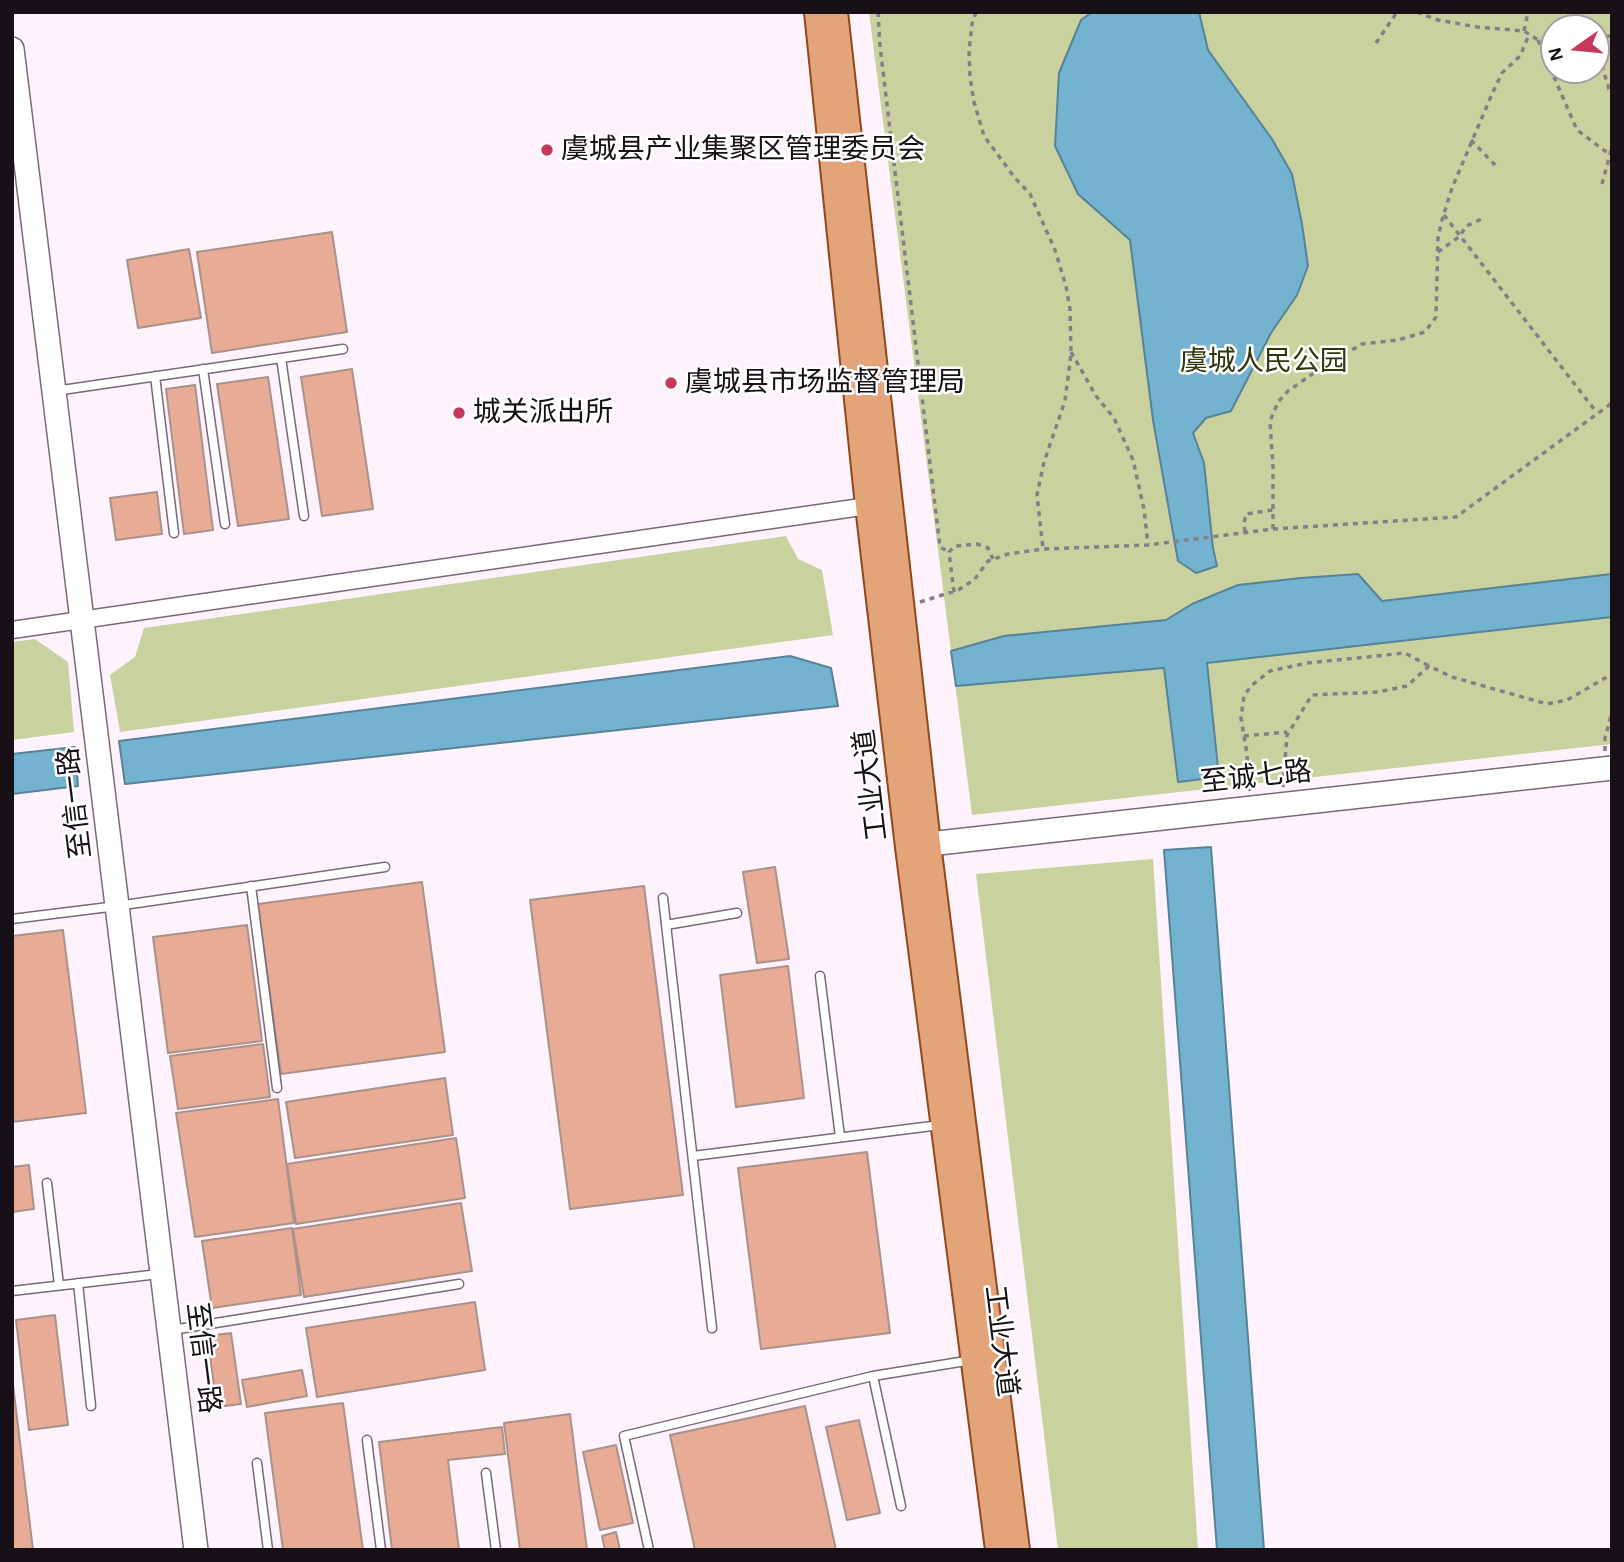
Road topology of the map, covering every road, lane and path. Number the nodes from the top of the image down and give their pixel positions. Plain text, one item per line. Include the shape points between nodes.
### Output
1 (817, 12) edge
2 (835, 12) edge
3 (878, 12) edge
4 (976, 12) edge
5 (1398, 12) edge
6 (1417, 12) edge
7 (1528, 12) edge
8 (1524, 31) junction
9 (1529, 35) junction
10 (1538, 40) joint
11 (1376, 43) dead end
12 (12, 49) edge
13 (1471, 140) junction
14 (1612, 147) edge
15 (1610, 153) edge
16 (1495, 165) dead end
17 (1602, 184) dead end
18 (1443, 214) junction
19 (1483, 218) dead end
20 (1460, 236) junction
21 (1438, 252) junction
22 (343, 349) dead end
23 (1071, 351) junction
24 (281, 358) junction
25 (203, 369) junction
26 (155, 376) junction
27 (54, 391) junction
28 (1612, 402) edge
29 (1597, 413) junction
30 (868, 506) junction
31 (1273, 510) junction
32 (304, 516) dead end
33 (225, 524) dead end
34 (1273, 529) junction
35 (1245, 532) junction
36 (174, 533) dead end
37 (1148, 545) junction
38 (1043, 548) junction
39 (949, 552) junction
40 (993, 559) junction
41 (954, 592) junction
42 (902, 607) junction
43 (82, 620) junction
44 (12, 630) edge
45 (1429, 666) junction
46 (1612, 674) edge
47 (1612, 712) edge
48 (1289, 731) junction
49 (1244, 736) junction
50 (1608, 769) edge
51 (1282, 804) junction
52 (1250, 808) junction
53 (918, 845) junction
54 (385, 867) dead end
55 (251, 886) junction
56 (663, 898) dead end
57 (117, 906) junction
58 (737, 913) dead end
59 (12, 919) edge
60 (666, 925) junction
61 (820, 976) dead end
62 (277, 1088) dead end
63 (953, 1123) junction
64 (840, 1138) junction
65 (693, 1156) junction
66 (47, 1183) dead end
67 (162, 1273) junction
68 (78, 1283) junction
69 (459, 1284) dead end
70 (59, 1285) junction
71 (12, 1291) edge
72 (712, 1328) dead end
73 (169, 1330) junction
74 (983, 1358) junction
75 (873, 1376) junction
76 (91, 1406) dead end
77 (367, 1440) dead end
78 (257, 1463) dead end
79 (486, 1473) dead end
80 (901, 1506) dead end
81 (196, 1550) edge
82 (268, 1550) edge
83 (381, 1550) edge
84 (496, 1550) edge
85 (649, 1550) edge
86 (998, 1550) edge
87 (1017, 1550) edge

1 - 30 main road, 工业大道
2 - 42 main road
3 - 39 path via 940,548
4 - 23 path via 969,51 974,102 984,136 1030,194 1055,250 1070,309
5 - 11 path
6 - 8 path via 1477,27
7 - 8 path
8 - 9 path
9 - 10 path
9 - 13 path via 1520,56 1502,74
10 - 15 path via 1577,130
12 - 27 street, 至信一路
13 - 16 path
13 - 18 path
14 - 15 path
15 - 17 path
18 - 20 path
18 - 21 path
19 - 20 path via 1466,226
20 - 21 path
20 - 29 path
21 - 31 path via 1436,317 1426,332 1362,344 1287,391 1278,402 1270,421
22 - 24 lane
23 - 37 path via 1114,418 1133,460
23 - 38 path via 1065,401 1037,495
24 - 25 lane
24 - 32 lane
25 - 26 lane
25 - 33 lane
26 - 27 lane
26 - 36 lane
27 - 43 street, 至信一路
28 - 29 path
29 - 34 path via 1456,517
30 - 43 street
30 - 53 main road, 工业大道
31 - 34 path
31 - 35 path via 1246,514
34 - 35 path
35 - 37 path
37 - 38 path
38 - 40 path
39 - 40 path via 955,546 977,544 988,548
39 - 41 path
40 - 41 path via 974,580
41 - 42 path
42 - 53 main road
43 - 44 street
43 - 57 street, 至信一路
45 - 46 path via 1547,704 1567,700
45 - 48 path via 1407,686 1312,695
45 - 49 path via 1405,653 1270,671 1244,696
47 - 50 path via 1605,738
48 - 49 path
48 - 51 path
49 - 52 path
50 - 51 street, 至诚七路
51 - 52 street, 至诚七路
52 - 53 street, 至诚七路
53 - 63 main road, 工业大道
54 - 55 lane
55 - 57 lane
55 - 62 lane
56 - 60 lane
57 - 59 lane
57 - 67 street, 至信一路
58 - 60 lane
60 - 65 lane
61 - 64 lane
63 - 64 lane
63 - 74 main road, 工业大道
64 - 65 lane
65 - 72 lane
66 - 70 lane
67 - 68 lane
67 - 73 street, 至信一路
68 - 70 lane
68 - 76 lane
69 - 73 lane
70 - 71 lane
73 - 81 street, 至信一路
74 - 75 lane
74 - 86 main road, 工业大道
74 - 87 main road
75 - 80 lane
75 - 85 lane via 624,1436
77 - 83 lane
78 - 82 lane
79 - 84 lane

